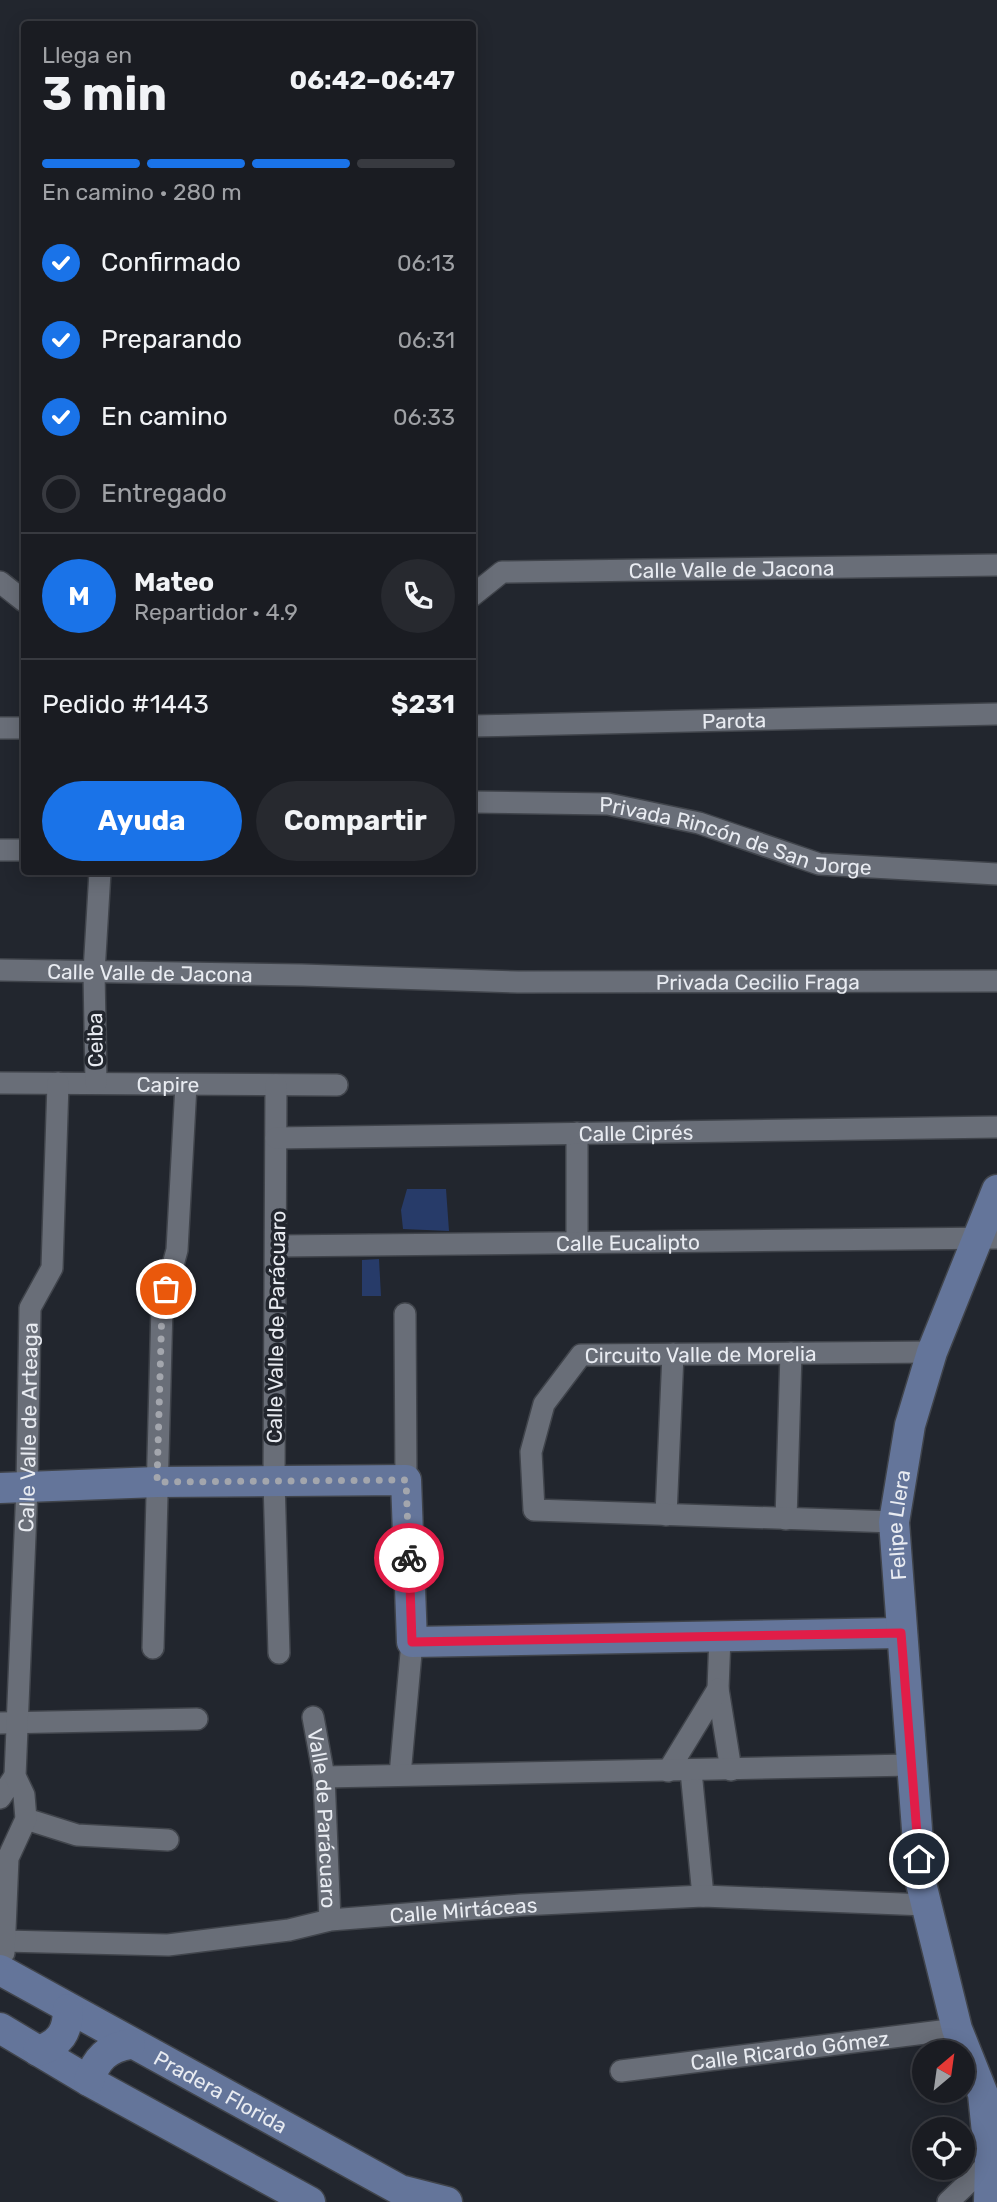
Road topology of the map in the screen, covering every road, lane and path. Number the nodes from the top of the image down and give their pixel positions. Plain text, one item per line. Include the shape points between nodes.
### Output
1 (997, 565) edge
2 (0, 582) edge
3 (476, 593) edge
4 (21, 599) edge
5 (997, 714) edge
6 (476, 726) edge
7 (0, 728) edge
8 (21, 728) edge
9 (476, 802) edge
10 (0, 850) edge
11 (21, 850) edge
12 (997, 874) edge
13 (100, 875) edge
14 (0, 970) edge
15 (94, 972) junction
16 (997, 981) edge
17 (518, 982) joint
18 (0, 1083) edge
19 (58, 1083) junction
20 (96, 1083) junction
21 (186, 1085) junction
22 (276, 1085) junction
23 (337, 1085) dead end
24 (997, 1127) edge
25 (577, 1133) junction
26 (276, 1138) junction
27 (997, 1190) edge
28 (988, 1237) edge
29 (577, 1242) junction
30 (278, 1246) junction
31 (405, 1314) dead end
32 (932, 1352) junction
33 (791, 1353) junction
34 (673, 1354) junction
35 (406, 1480) junction
36 (274, 1481) junction
37 (157, 1482) junction
38 (14, 1487) edge
39 (666, 1516) junction
40 (786, 1519) junction
41 (894, 1522) junction
42 (901, 1633) junction
43 (720, 1636) junction
44 (412, 1642) junction
45 (153, 1648) dead end
46 (279, 1653) dead end
47 (718, 1689) junction
48 (313, 1717) dead end
49 (198, 1719) dead end
50 (8, 1723) edge
51 (911, 1765) junction
52 (731, 1770) junction
53 (668, 1771) junction
54 (691, 1771) junction
55 (400, 1775) junction
56 (15, 1776) junction
57 (324, 1777) junction
58 (0, 1798) edge
59 (26, 1819) junction
60 (0, 1837) edge
61 (168, 1840) dead end
62 (8, 1858) junction
63 (703, 1896) junction
64 (926, 1905) junction
65 (330, 1920) junction
66 (4, 1941) junction
67 (2, 1971) edge
68 (68, 2009) junction
69 (0, 2028) edge
70 (957, 2029) junction
71 (130, 2044) junction
72 (38, 2052) junction
73 (621, 2071) dead end
74 (89, 2081) junction
75 (990, 2103) edge
76 (990, 2162) junction
77 (310, 2202) edge
78 (447, 2202) edge
79 (947, 2202) edge
80 (989, 2202) edge

1 - 3 street, Calle Valle de Jacona via 502,572
2 - 4 street
5 - 6 street, Parota
7 - 8 street
9 - 12 street, Privada Rincón de San Jorge via 607,804 699,823 819,864
10 - 11 street
13 - 15 street, Ceiba
14 - 15 street, Calle Valle de Jacona
15 - 17 street, Calle Valle de Jacona
15 - 20 street, Ceiba
16 - 17 street, Privada Cecilio Fraga
18 - 19 street, Capire
19 - 20 street, Capire
19 - 38 street, Calle Valle de Arteaga via 52,1268 30,1308
20 - 21 street, Capire
21 - 22 street, Capire
21 - 37 street via 177,1250 162,1306
22 - 23 street, Capire
22 - 26 street, Calle Valle de Parácuaro
24 - 25 street, Calle Ciprés
25 - 26 street, Calle Ciprés
25 - 29 street
26 - 30 street, Calle Valle de Parácuaro
27 - 28 street, Felipe Llera
28 - 29 street, Calle Eucalipto
28 - 32 street, Felipe Llera
29 - 30 street, Calle Eucalipto
30 - 36 street, Calle Valle de Parácuaro
31 - 35 street
32 - 33 street, Circuito Valle de Morelia
32 - 41 street, Felipe Llera via 910,1425
33 - 34 street, Circuito Valle de Morelia
33 - 40 street
34 - 39 street
34 - 39 street, Circuito Valle de Morelia via 581,1355 544,1404 531,1452 534,1510
35 - 36 street
35 - 44 street
36 - 37 street
36 - 46 street, Calle Valle de Parácuaro
37 - 38 street
37 - 45 street
38 - 50 street, Calle Valle de Arteaga
39 - 40 street, Circuito Valle de Morelia
40 - 41 street, Circuito Valle de Morelia
41 - 42 street, Felipe Llera
42 - 43 street
42 - 51 street, Felipe Llera
43 - 44 street
43 - 47 street
44 - 55 street
47 - 52 street
47 - 53 street
48 - 57 street, Valle de Parácuaro
49 - 50 street
50 - 56 street, Calle Valle de Arteaga
51 - 52 street
51 - 64 street, Felipe Llera
52 - 54 street
53 - 54 street
53 - 55 street
54 - 63 street
55 - 57 street
56 - 58 street
56 - 59 street, Calle Valle de Arteaga via 24,1795
57 - 65 street, Valle de Parácuaro
59 - 61 street via 77,1835
59 - 62 street
60 - 62 street
62 - 66 street
63 - 64 street, Calle Mirtáceas
63 - 65 street, Calle Mirtáceas
64 - 70 street, Felipe Llera
65 - 66 street, Calle Mirtáceas via 289,1930 169,1944
66 - 67 street
67 - 68 street, Pradera Florida
68 - 71 street, Pradera Florida
68 - 72 street via 62,2037
69 - 72 street
70 - 73 street, Calle Ricardo Gómez
70 - 75 street, Felipe Llera
71 - 74 street via 102,2054
71 - 78 street, Pradera Florida via 400,2190
72 - 74 street
74 - 77 street
75 - 76 street, Felipe Llera
76 - 79 street
76 - 80 street, Felipe Llera

